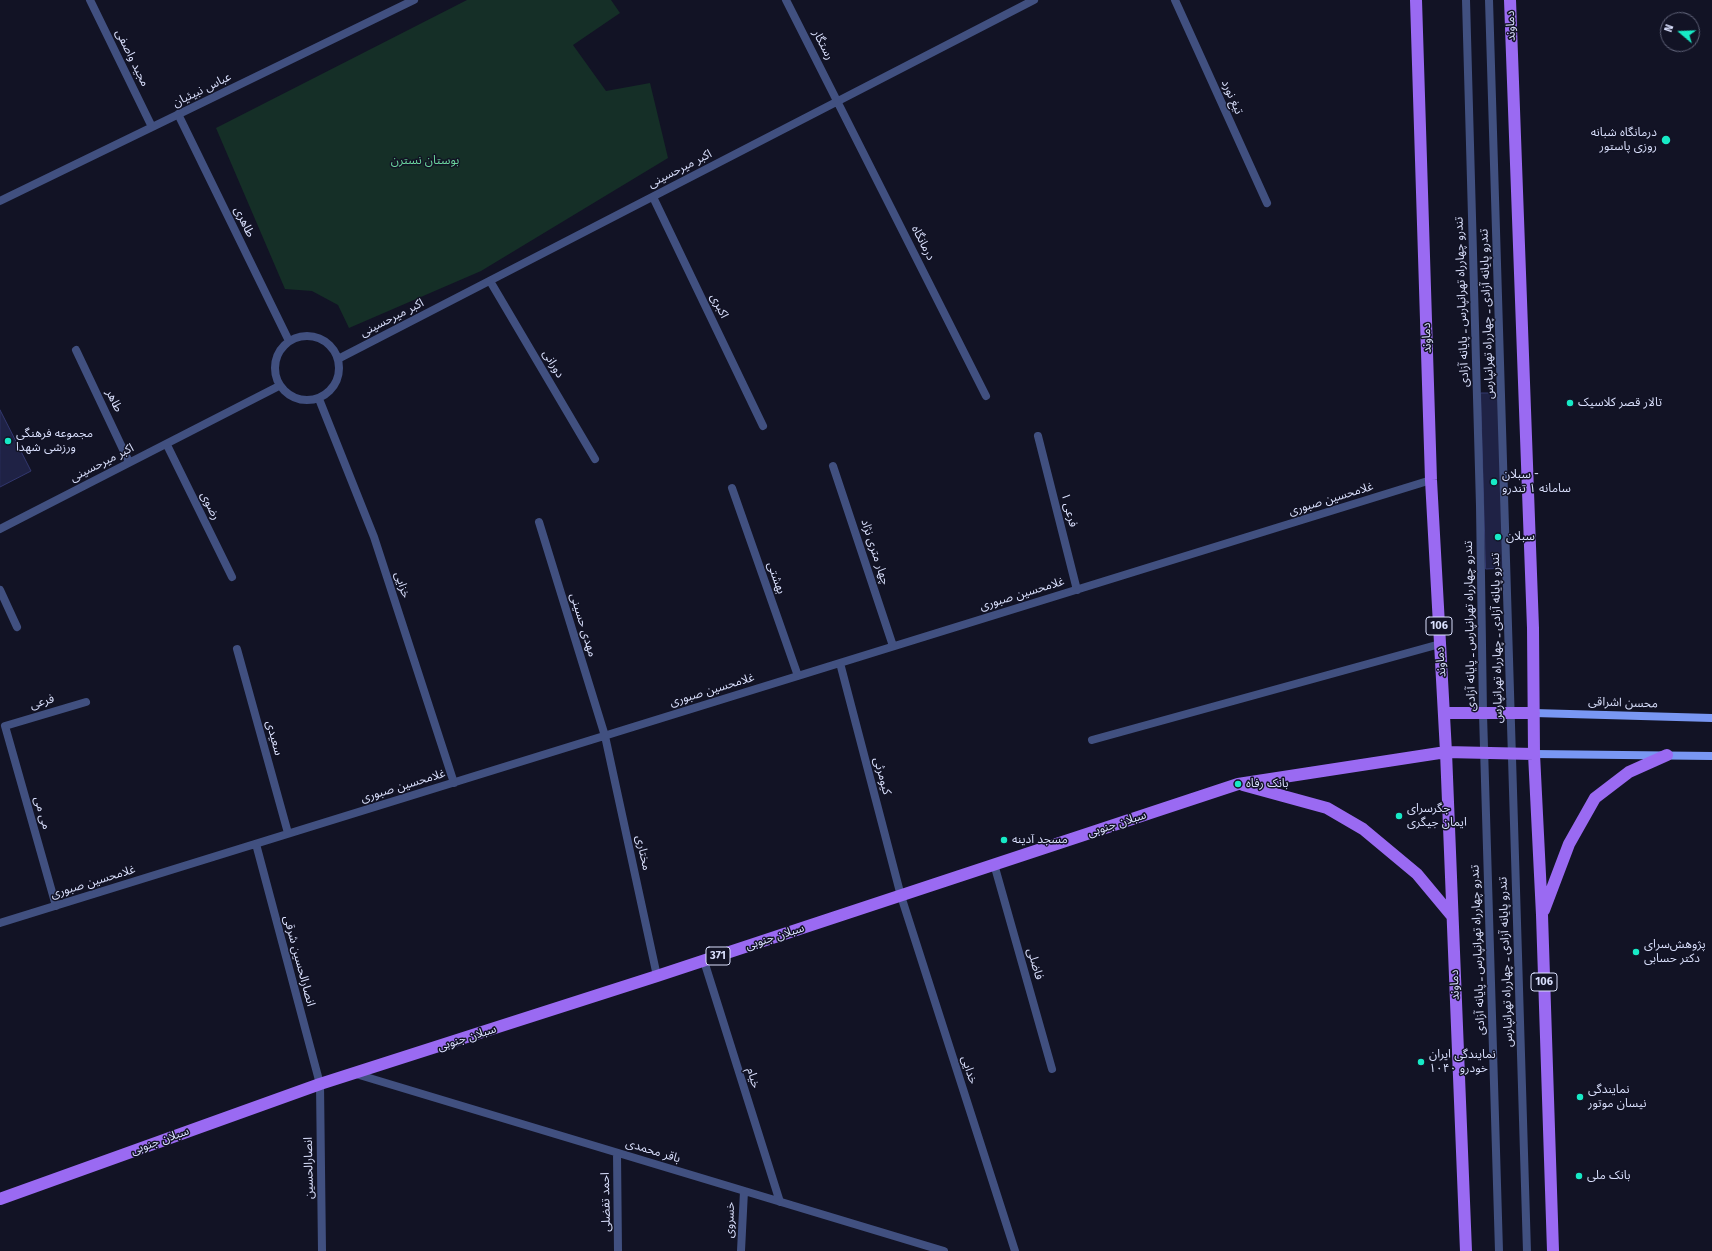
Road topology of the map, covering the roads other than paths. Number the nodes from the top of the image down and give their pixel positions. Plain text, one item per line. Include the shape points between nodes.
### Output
1 (90, 0) edge
2 (414, 0) edge
3 (786, 0) edge
4 (1034, 0) edge
5 (1175, 0) edge
6 (1416, 0) edge
7 (1466, 0) edge
8 (1490, 0) edge
9 (1510, 0) edge
10 (838, 101) junction
11 (178, 114) junction
12 (152, 127) junction
13 (653, 197) junction
14 (0, 201) edge
15 (1267, 203) dead end
16 (490, 281) junction
17 (288, 341) junction
18 (76, 350) dead end
19 (338, 359) junction
20 (279, 386) junction
21 (986, 396) dead end
22 (319, 399) junction
23 (763, 426) dead end
24 (1038, 436) dead end
25 (167, 445) junction
26 (595, 459) dead end
27 (129, 462) junction
28 (833, 466) dead end
29 (1431, 480) junction
30 (732, 488) dead end
31 (539, 522) dead end
32 (0, 529) edge
33 (232, 577) dead end
34 (0, 590) edge
35 (1077, 590) junction
36 (17, 628) dead end
37 (1440, 644) junction
38 (893, 646) junction
39 (237, 649) dead end
40 (840, 663) junction
41 (798, 676) junction
42 (86, 702) dead end
43 (1510, 712) junction
44 (1534, 712) junction
45 (1444, 713) junction
46 (1483, 714) junction
47 (1712, 718) edge
48 (5, 726) joint
49 (605, 736) junction
50 (1092, 740) dead end
51 (1446, 752) junction
52 (1484, 753) junction
53 (1512, 754) junction
54 (1534, 754) junction
55 (1667, 755) junction
56 (1712, 756) edge
57 (454, 783) junction
58 (1238, 784) junction
59 (288, 833) junction
60 (256, 844) junction
61 (994, 864) junction
62 (901, 896) junction
63 (56, 906) junction
64 (1542, 914) junction
65 (1452, 916) junction
66 (0, 923) edge
67 (704, 961) junction
68 (657, 976) junction
69 (1052, 1069) dead end
70 (356, 1074) junction
71 (320, 1084) junction
72 (617, 1153) junction
73 (744, 1191) junction
74 (0, 1199) edge
75 (780, 1202) junction
76 (939, 1250) edge
77 (322, 1251) edge
78 (618, 1251) edge
79 (741, 1251) edge
80 (1015, 1251) edge
81 (1466, 1251) edge
82 (1499, 1251) edge
83 (1527, 1251) edge
84 (1553, 1251) edge

1 - 12 street, مجید واصفی
2 - 11 street, عباس نبیئیان
3 - 10 street, رستگار
4 - 10 street, اکبر میرحسینی
5 - 15 street, تیغ نورد
6 - 29 main road, دماوند / 106
7 - 46 street, تندرو چهارراه تهرانپارس ـ پایانه آزادی
8 - 43 street, تندرو پایانه آزادی ـ چهارراه تهرانپارس
9 - 44 main road, دماوند / 106
10 - 13 street, اکبر میرحسینی
10 - 21 street, درمانگاه
11 - 12 street, عباس نبیئیان
11 - 17 street, طاهری
12 - 14 street, عباس نبیئیان
13 - 16 street, اکبر میرحسینی
13 - 23 street, اکبری
16 - 19 street, اکبر میرحسینی
16 - 26 street, دورانی
17 - 19 street via 309,336 320,338 329,344
17 - 20 street via 276,358 274,368
18 - 27 street, طاهر
19 - 22 street via 339,375 335,385
20 - 22 street via 298,400
20 - 25 street, اکبر میرحسینی
22 - 57 street, خزایی via 374,537
24 - 35 street, فرعی ۱
25 - 27 street, اکبر میرحسینی
25 - 33 street, رضوی
27 - 32 street, اکبر میرحسینی
28 - 38 street, چهار متری نژاد
29 - 35 street, غلامحسین صبوری
29 - 37 main road, دماوند / 106
30 - 41 street, بهشتی
31 - 49 street, مهدی حسینی
34 - 36 street
35 - 38 street, غلامحسین صبوری
37 - 45 main road, دماوند / 106
37 - 50 street
38 - 40 street, غلامحسین صبوری
39 - 59 street, سعیدی
40 - 41 street, غلامحسین صبوری
40 - 62 street, کیومرثی
41 - 49 street, غلامحسین صبوری
42 - 48 street, فرعی
43 - 44 main road
43 - 46 main road
43 - 53 street, تندرو پایانه آزادی ـ چهارراه تهرانپارس
44 - 47 main road, محسن اشراقی
44 - 54 main road, دماوند / 106
45 - 46 main road
45 - 51 main road, دماوند / 106
46 - 52 street, تندرو چهارراه تهرانپارس ـ پایانه آزادی
48 - 63 street, می می
49 - 57 street, غلامحسین صبوری
49 - 68 street, مختاری
51 - 52 main road, سبلان جنوبی
51 - 58 main road, سبلان جنوبی / 371
51 - 65 main road, دماوند / 106
52 - 53 main road, سبلان جنوبی
52 - 82 street, تندرو چهارراه تهرانپارس ـ پایانه آزادی
53 - 54 main road, سبلان جنوبی
53 - 83 street, تندرو پایانه آزادی ـ چهارراه تهرانپارس
54 - 55 main road
54 - 64 main road, دماوند / 106
55 - 56 main road
55 - 64 main road via 1629,772 1595,798 1569,844
57 - 59 street, غلامحسین صبوری
58 - 61 main road, سبلان جنوبی / 371
58 - 65 main road via 1327,808 1363,829 1417,874
59 - 60 street, غلامحسین صبوری
60 - 63 street, غلامحسین صبوری
60 - 71 street, انصارالحسین شرقی
61 - 62 main road, سبلان جنوبی / 371
61 - 69 street, فاضلی
62 - 67 main road, سبلان جنوبی / 371
62 - 80 street, خدایی
63 - 66 street, غلامحسین صبوری
64 - 84 main road, دماوند / 106
65 - 81 main road, دماوند / 106
67 - 68 main road, سبلان جنوبی / 371
67 - 75 street, خیام
68 - 70 main road, سبلان جنوبی / 371
70 - 71 main road, سبلان جنوبی / 371
70 - 72 street, باقر محمدی
71 - 74 main road, سبلان جنوبی / 371
71 - 77 street, انصارالحسین
72 - 73 street, باقر محمدی
72 - 78 street, احمد تفضلی
73 - 75 street, باقر محمدی
73 - 79 street, خسروی
75 - 76 street, باقر محمدی

